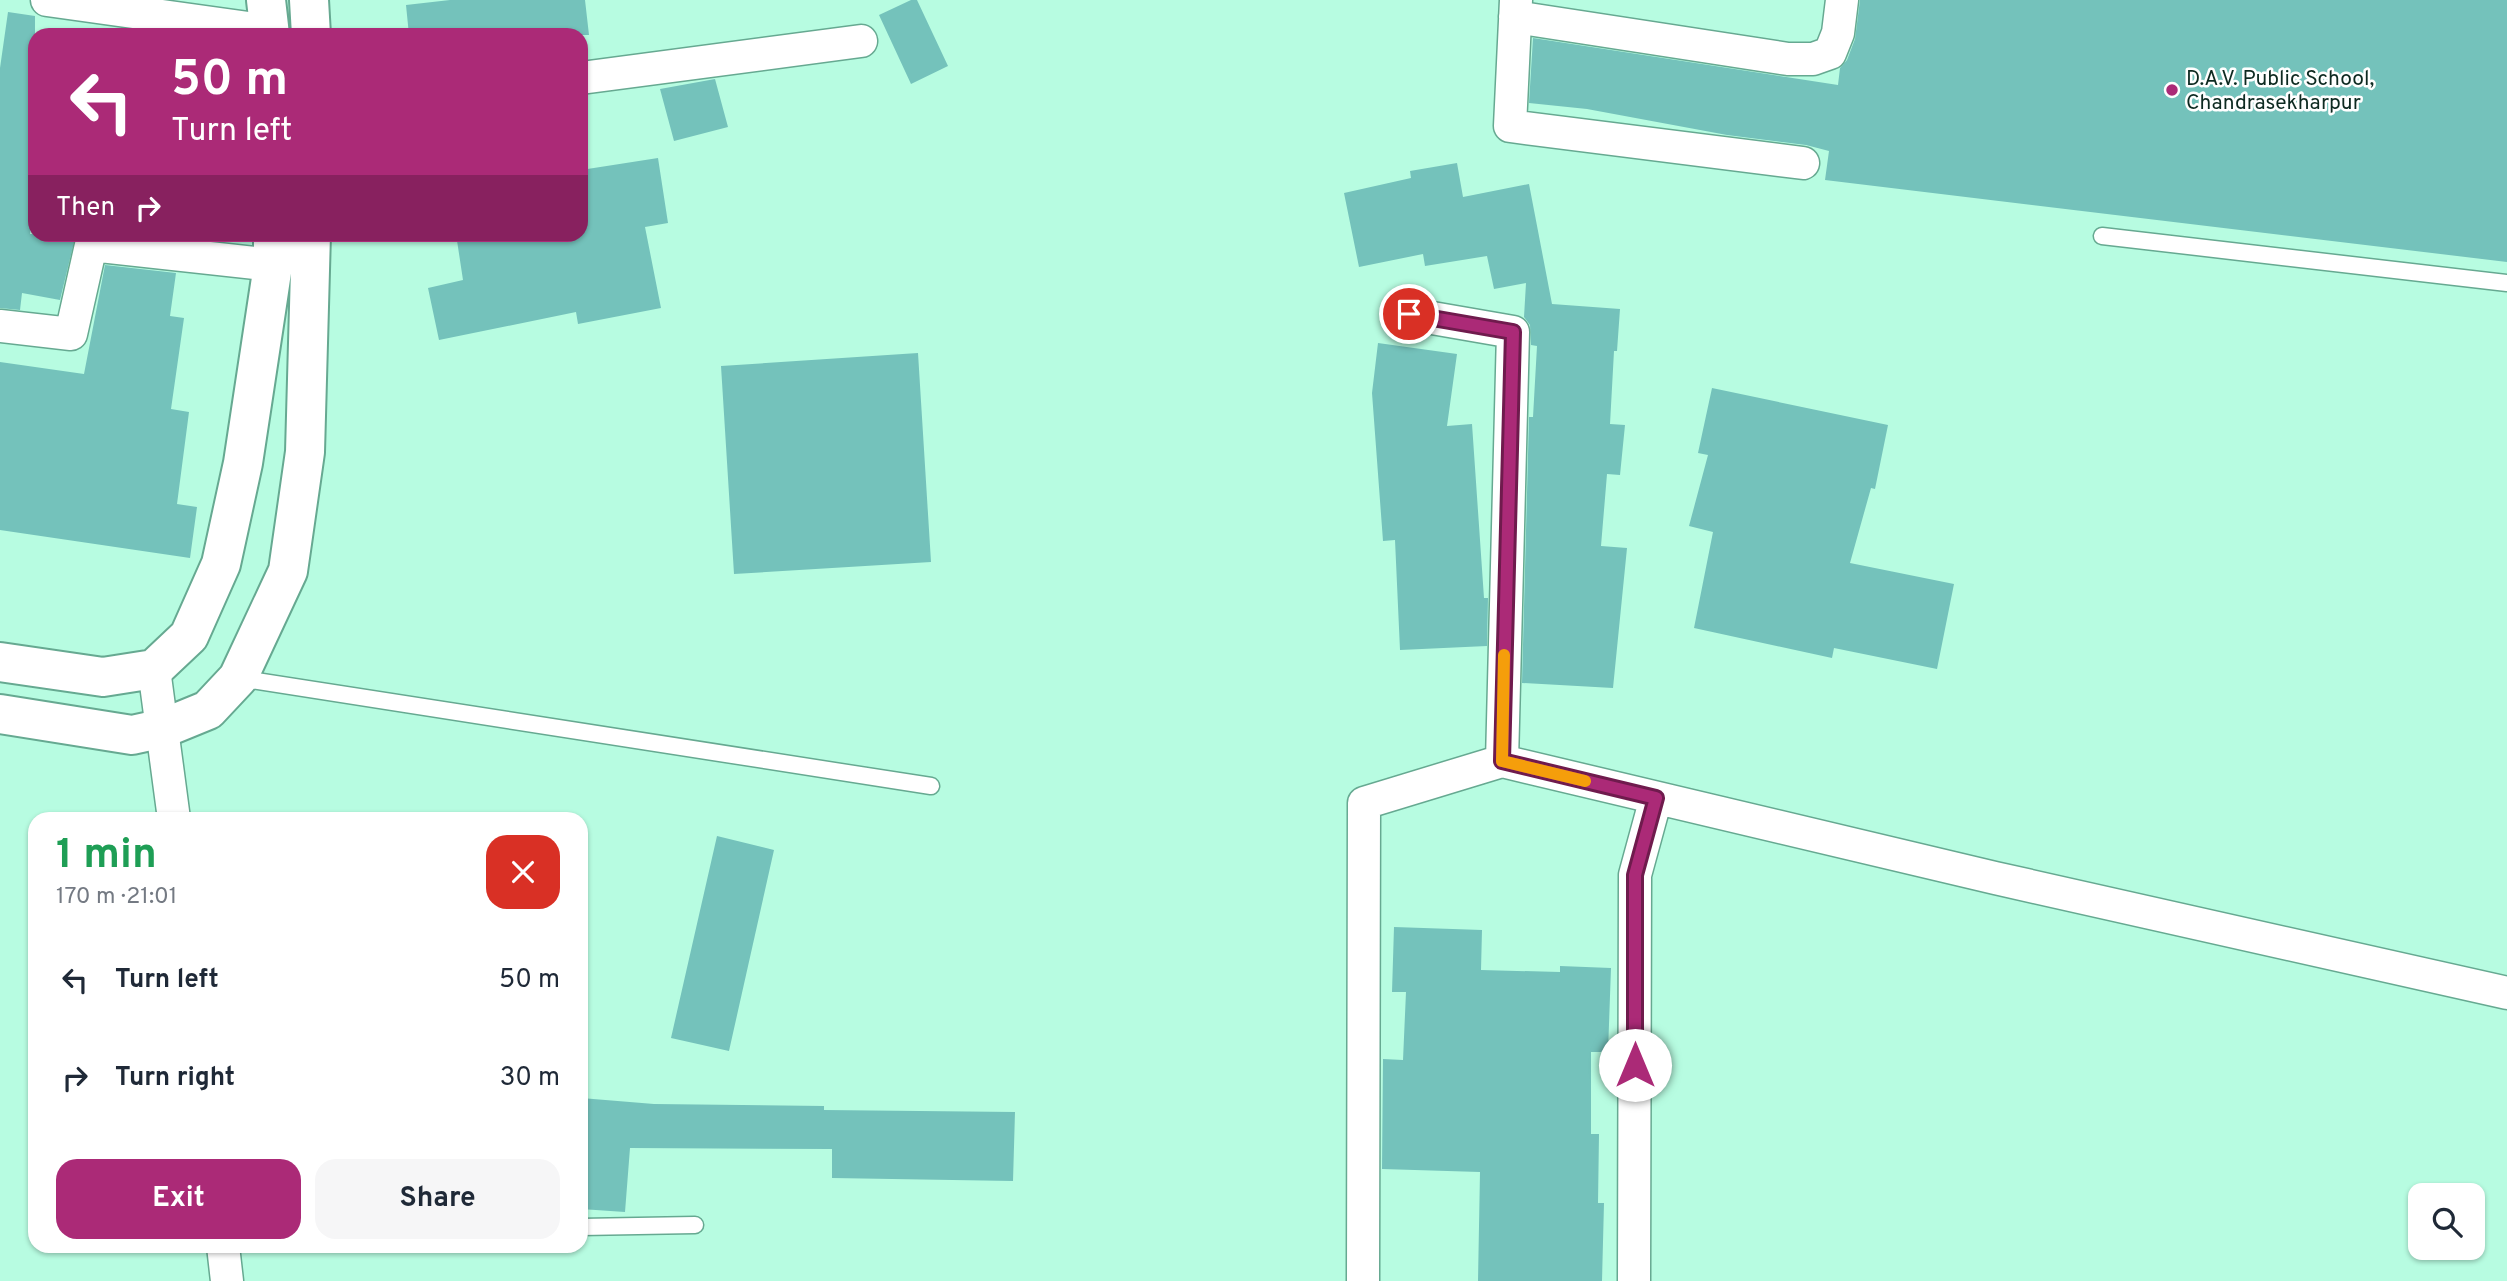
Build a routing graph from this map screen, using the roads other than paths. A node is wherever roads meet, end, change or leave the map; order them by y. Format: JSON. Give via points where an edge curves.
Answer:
{"nodes":[{"id":1,"x":47,"y":0,"type":"edge"},
{"id":2,"x":309,"y":0,"type":"edge"},
{"id":3,"x":1842,"y":0,"type":"edge"},
{"id":4,"x":1515,"y":9,"type":"edge"},
{"id":5,"x":268,"y":22,"type":"edge"},
{"id":6,"x":311,"y":28,"type":"edge"},
{"id":7,"x":862,"y":41,"type":"dead end"},
{"id":8,"x":588,"y":77,"type":"edge"},
{"id":9,"x":1803,"y":163,"type":"dead end"},
{"id":10,"x":2102,"y":236,"type":"dead end"},
{"id":11,"x":311,"y":242,"type":"edge"},
{"id":12,"x":273,"y":250,"type":"edge"},
{"id":13,"x":2507,"y":283,"type":"edge"},
{"id":14,"x":1409,"y":314,"type":"dead end"},
{"id":15,"x":0,"y":326,"type":"edge"},
{"id":16,"x":0,"y":662,"type":"edge"},
{"id":17,"x":154,"y":669,"type":"junction"},
{"id":18,"x":238,"y":678,"type":"junction"},
{"id":19,"x":0,"y":714,"type":"edge"},
{"id":20,"x":164,"y":728,"type":"junction"},
{"id":21,"x":1502,"y":761,"type":"junction"},
{"id":22,"x":931,"y":786,"type":"dead end"},
{"id":23,"x":1656,"y":798,"type":"junction"},
{"id":24,"x":173,"y":812,"type":"edge"},
{"id":25,"x":2507,"y":993,"type":"edge"},
{"id":26,"x":695,"y":1225,"type":"dead end"},
{"id":27,"x":588,"y":1227,"type":"edge"},
{"id":28,"x":224,"y":1253,"type":"edge"},
{"id":29,"x":227,"y":1281,"type":"edge"},
{"id":30,"x":1363,"y":1281,"type":"edge"},
{"id":31,"x":1634,"y":1281,"type":"edge"}],
"edges":[{"from":1,"to":5,"type":"street"},
{"from":2,"to":6,"type":"street"},
{"from":3,"to":4,"type":"street","via":[[1838,33],[1829,53],[1813,59],[1788,59]]},
{"from":4,"to":9,"type":"street","via":[[1510,127]]},
{"from":7,"to":8,"type":"street"},
{"from":10,"to":13,"type":"lane"},
{"from":11,"to":18,"type":"street","via":[[305,452],[288,571]]},
{"from":12,"to":15,"type":"street","via":[[91,245],[71,334]]},
{"from":12,"to":17,"type":"street","via":[[243,463],[221,564],[189,636]]},
{"from":14,"to":21,"type":"street","via":[[1513,332]]},
{"from":16,"to":17,"type":"street","via":[[103,677]]},
{"from":17,"to":20,"type":"street"},
{"from":18,"to":20,"type":"street","via":[[208,710]]},
{"from":18,"to":22,"type":"lane"},
{"from":19,"to":20,"type":"street","via":[[132,735]]},
{"from":20,"to":24,"type":"street"},
{"from":21,"to":23,"type":"street"},
{"from":21,"to":30,"type":"street","via":[[1364,803]]},
{"from":23,"to":25,"type":"street"},
{"from":23,"to":31,"type":"street","via":[[1635,875]]},
{"from":26,"to":27,"type":"lane"},
{"from":28,"to":29,"type":"street"}]}
